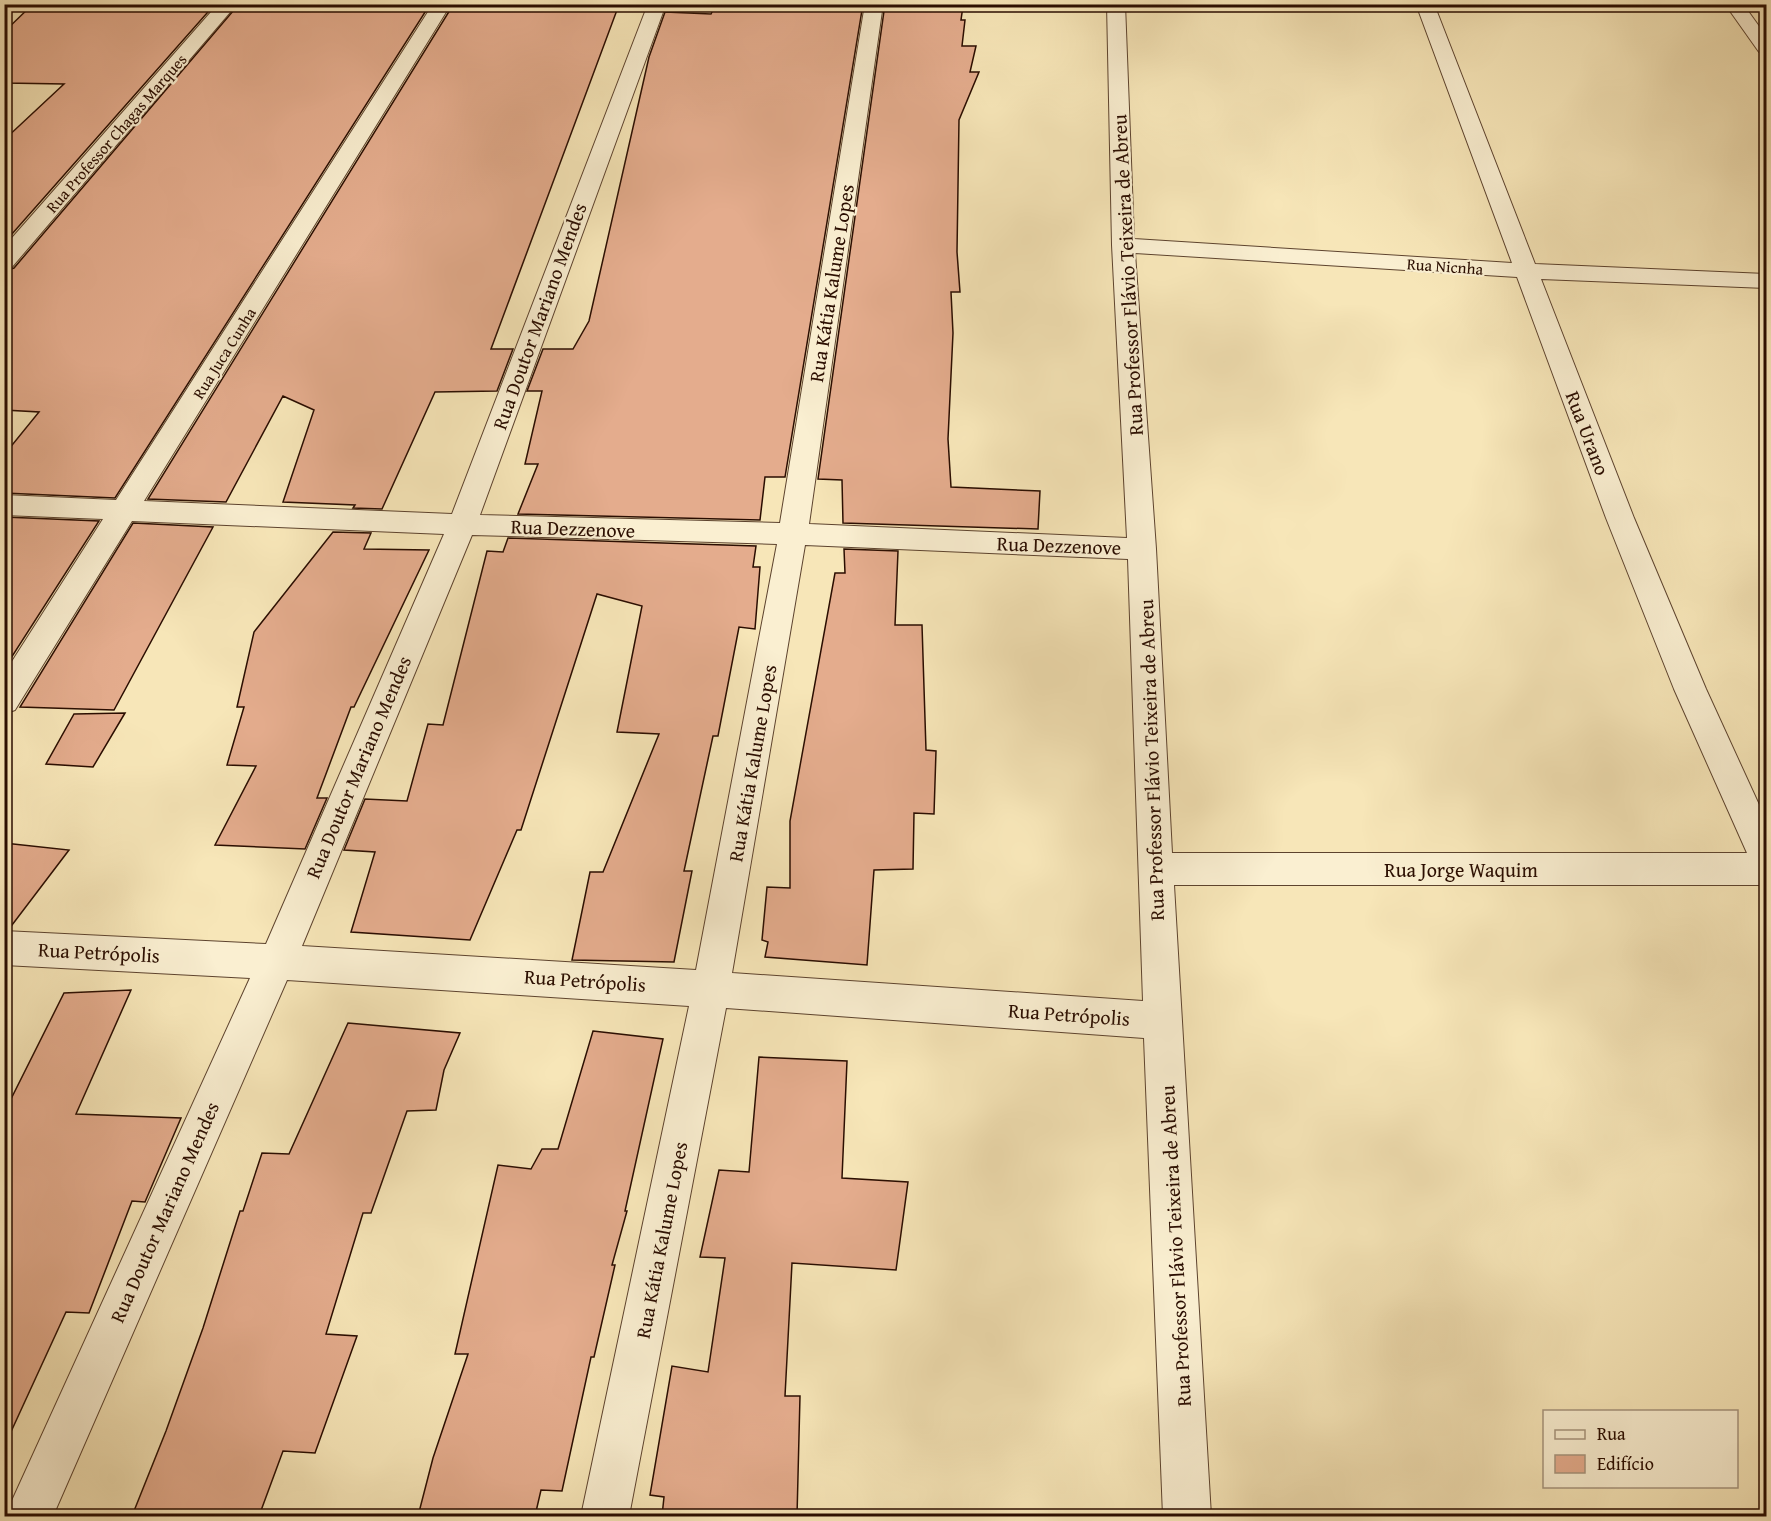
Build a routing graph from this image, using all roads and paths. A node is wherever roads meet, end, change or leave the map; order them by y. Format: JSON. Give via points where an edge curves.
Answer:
{"nodes":[{"id":1,"x":10,"y":4,"type":"edge"},
{"id":2,"x":228,"y":4,"type":"edge"},
{"id":3,"x":442,"y":4,"type":"edge"},
{"id":4,"x":657,"y":4,"type":"edge"},
{"id":5,"x":874,"y":4,"type":"edge"},
{"id":6,"x":1116,"y":4,"type":"edge"},
{"id":7,"x":1425,"y":4,"type":"edge"},
{"id":8,"x":1734,"y":4,"type":"edge"},
{"id":9,"x":4,"y":10,"type":"edge"},
{"id":10,"x":1767,"y":48,"type":"edge"},
{"id":11,"x":1123,"y":245,"type":"junction"},
{"id":12,"x":4,"y":262,"type":"edge"},
{"id":13,"x":1525,"y":271,"type":"junction"},
{"id":14,"x":1767,"y":281,"type":"edge"},
{"id":15,"x":4,"y":506,"type":"edge"},
{"id":16,"x":127,"y":509,"type":"junction"},
{"id":17,"x":462,"y":525,"type":"junction"},
{"id":18,"x":793,"y":534,"type":"junction"},
{"id":19,"x":1142,"y":549,"type":"junction"},
{"id":20,"x":4,"y":700,"type":"edge"},
{"id":21,"x":1767,"y":855,"type":"edge"},
{"id":22,"x":1155,"y":869,"type":"junction"},
{"id":23,"x":1767,"y":869,"type":"edge"},
{"id":24,"x":4,"y":948,"type":"edge"},
{"id":25,"x":277,"y":961,"type":"junction"},
{"id":26,"x":711,"y":988,"type":"junction"},
{"id":27,"x":1164,"y":1022,"type":"junction"},
{"id":28,"x":29,"y":1516,"type":"edge"},
{"id":29,"x":605,"y":1516,"type":"edge"},
{"id":30,"x":1187,"y":1516,"type":"edge"}],
"edges":[{"from":1,"to":9,"type":"street"},
{"from":2,"to":12,"type":"street","name":"Rua Professor Chagas Marques"},
{"from":3,"to":16,"type":"street","name":"Rua Juca Cunha"},
{"from":4,"to":17,"type":"street","name":"Rua Doutor Mariano Mendes"},
{"from":5,"to":18,"type":"street","name":"Rua Kátia Kalume Lopes"},
{"from":6,"to":11,"type":"street","name":"Rua Professor Flávio Teixeira de Abreu"},
{"from":7,"to":13,"type":"street","name":"Rua Urano"},
{"from":8,"to":10,"type":"street"},
{"from":11,"to":13,"type":"street","name":"Rua Nicnha"},
{"from":11,"to":19,"type":"street","name":"Rua Professor Flávio Teixeira de Abreu"},
{"from":13,"to":14,"type":"street","name":"Rua Nicnha"},
{"from":13,"to":21,"type":"street","name":"Rua Urano","via":[[1686,678]]},
{"from":15,"to":16,"type":"street","name":"Rua Dezzenove"},
{"from":16,"to":17,"type":"street","name":"Rua Dezzenove"},
{"from":16,"to":20,"type":"street","name":"Rua Juca Cunha"},
{"from":17,"to":18,"type":"street","name":"Rua Dezzenove"},
{"from":17,"to":25,"type":"street","name":"Rua Doutor Mariano Mendes"},
{"from":18,"to":19,"type":"street","name":"Rua Dezzenove"},
{"from":18,"to":26,"type":"street","name":"Rua Kátia Kalume Lopes"},
{"from":19,"to":22,"type":"street","name":"Rua Professor Flávio Teixeira de Abreu"},
{"from":22,"to":23,"type":"street","name":"Rua Jorge Waquim"},
{"from":22,"to":27,"type":"street","name":"Rua Professor Flávio Teixeira de Abreu"},
{"from":24,"to":25,"type":"street","name":"Rua Petrópolis"},
{"from":25,"to":26,"type":"street","name":"Rua Petrópolis"},
{"from":25,"to":28,"type":"street","name":"Rua Doutor Mariano Mendes"},
{"from":26,"to":27,"type":"street","name":"Rua Petrópolis"},
{"from":26,"to":29,"type":"street","name":"Rua Kátia Kalume Lopes"},
{"from":27,"to":30,"type":"street","name":"Rua Professor Flávio Teixeira de Abreu"}]}
